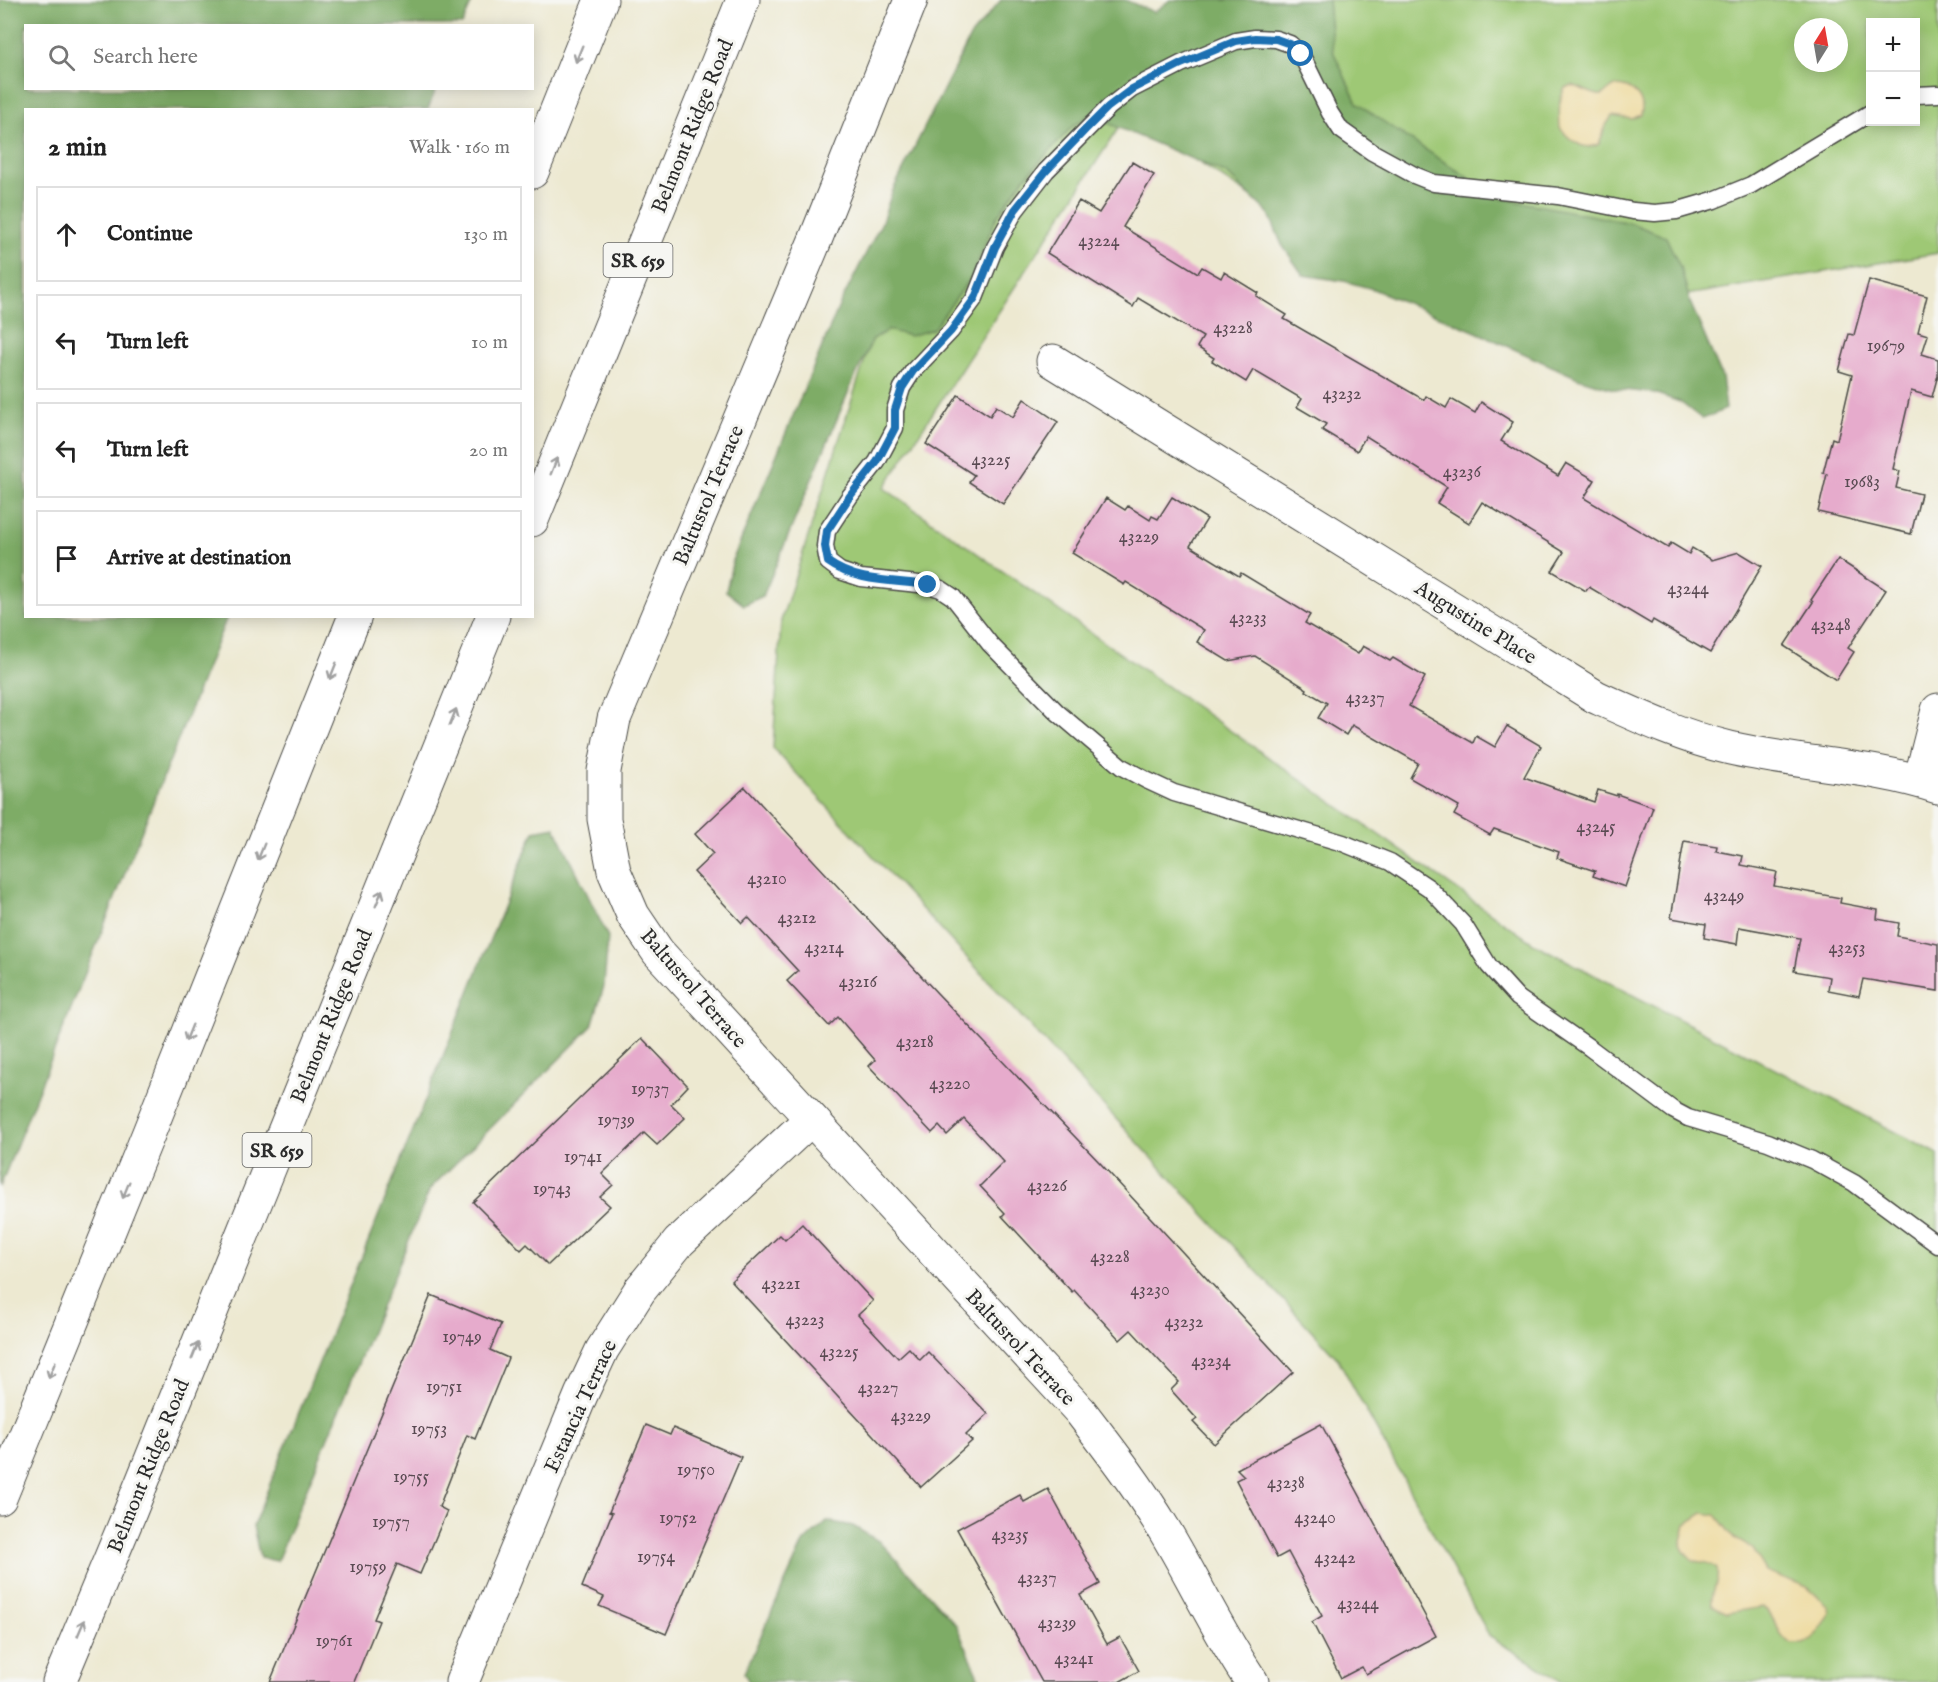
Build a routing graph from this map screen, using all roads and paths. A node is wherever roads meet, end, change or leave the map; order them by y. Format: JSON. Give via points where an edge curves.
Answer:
{"nodes":[{"id":1,"x":601,"y":0,"type":"edge"},
{"id":2,"x":743,"y":0,"type":"edge"},
{"id":3,"x":911,"y":0,"type":"edge"},
{"id":4,"x":1938,"y":94,"type":"edge"},
{"id":5,"x":1920,"y":95,"type":"edge"},
{"id":6,"x":1866,"y":115,"type":"edge"},
{"id":7,"x":534,"y":167,"type":"edge"},
{"id":8,"x":1053,"y":361,"type":"dead end"},
{"id":9,"x":534,"y":515,"type":"edge"},
{"id":10,"x":354,"y":618,"type":"edge"},
{"id":11,"x":492,"y":618,"type":"edge"},
{"id":12,"x":1938,"y":710,"type":"edge"},
{"id":13,"x":1929,"y":784,"type":"edge"},
{"id":14,"x":811,"y":1119,"type":"junction"},
{"id":15,"x":1938,"y":1245,"type":"edge"},
{"id":16,"x":0,"y":1498,"type":"edge"},
{"id":17,"x":58,"y":1682,"type":"edge"},
{"id":18,"x":462,"y":1682,"type":"edge"},
{"id":19,"x":1252,"y":1682,"type":"edge"}],
"edges":[{"from":1,"to":7,"type":"street","one_way":true},
{"from":9,"to":2,"type":"street","name":"Belmont Ridge Road","number":"SR 659","one_way":true},
{"from":3,"to":14,"type":"street","name":"Baltusrol Terrace","via":[[614,719],[604,771],[604,819],[614,871],[633,915],[658,952]]},
{"from":4,"to":5,"type":"lane"},
{"from":6,"to":15,"type":"lane","via":[[1751,184],[1714,200],[1676,211],[1633,211],[1558,196],[1424,179],[1372,152],[1341,130],[1309,66],[1290,44],[1276,39],[1236,41],[1132,89],[1108,107],[1028,193],[1005,227],[975,298],[902,388],[895,410],[895,428],[877,462],[837,514],[827,531],[825,546],[828,562],[840,571],[861,578],[928,585],[953,597],[990,644],[1057,712],[1122,767],[1174,793],[1351,845],[1410,874],[1444,902],[1495,974],[1518,998],[1654,1096],[1688,1118],[1812,1160],[1854,1183]]},
{"from":8,"to":13,"type":"street","name":"Augustine Place","via":[[1596,696],[1659,726],[1728,748],[1883,772]]},
{"from":10,"to":16,"type":"street","one_way":true},
{"from":17,"to":11,"type":"street","name":"Belmont Ridge Road","number":"SR 659","one_way":true},
{"from":12,"to":13,"type":"street"},
{"from":14,"to":18,"type":"street","name":"Estancia Terrace","via":[[679,1242],[640,1290],[602,1350]]},
{"from":14,"to":19,"type":"street","name":"Baltusrol Terrace","via":[[1080,1411],[1126,1469]]}]}
